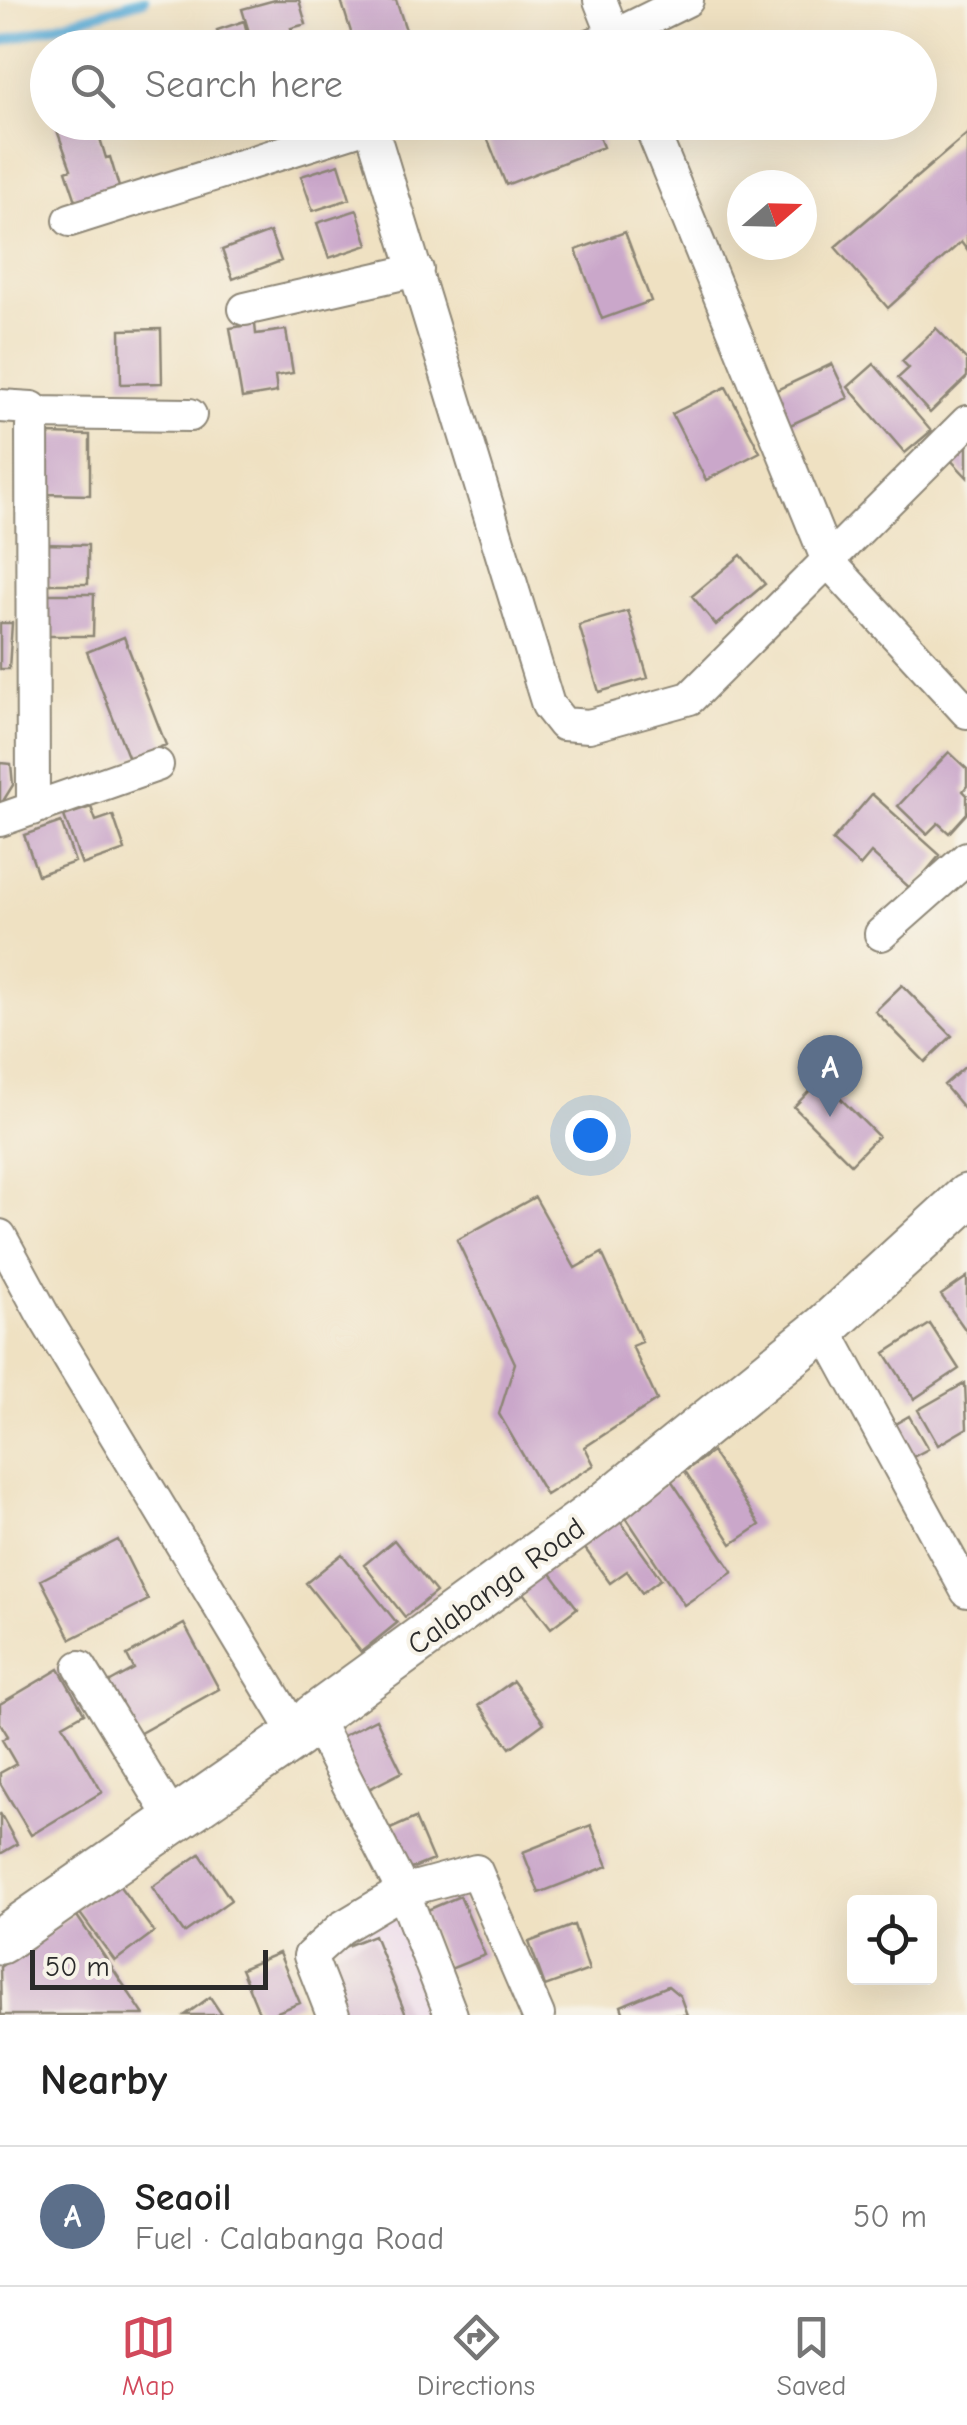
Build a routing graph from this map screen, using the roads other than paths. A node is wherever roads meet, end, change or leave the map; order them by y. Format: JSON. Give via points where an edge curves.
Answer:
{"nodes":[{"id":1,"x":600,"y":0,"type":"edge"},
{"id":2,"x":687,"y":0,"type":"edge"},
{"id":3,"x":604,"y":30,"type":"edge"},
{"id":4,"x":632,"y":30,"type":"edge"},
{"id":5,"x":324,"y":140,"type":"edge"},
{"id":6,"x":379,"y":140,"type":"edge"},
{"id":7,"x":657,"y":140,"type":"edge"},
{"id":8,"x":70,"y":220,"type":"dead end"},
{"id":9,"x":416,"y":270,"type":"junction"},
{"id":10,"x":245,"y":309,"type":"dead end"},
{"id":11,"x":16,"y":409,"type":"edge"},
{"id":12,"x":190,"y":415,"type":"dead end"},
{"id":13,"x":967,"y":422,"type":"edge"},
{"id":14,"x":828,"y":562,"type":"junction"},
{"id":15,"x":967,"y":712,"type":"edge"},
{"id":16,"x":157,"y":765,"type":"dead end"},
{"id":17,"x":34,"y":809,"type":"junction"},
{"id":18,"x":0,"y":820,"type":"edge"},
{"id":19,"x":967,"y":858,"type":"edge"},
{"id":20,"x":881,"y":934,"type":"dead end"},
{"id":21,"x":967,"y":1197,"type":"edge"},
{"id":22,"x":0,"y":1236,"type":"edge"},
{"id":23,"x":824,"y":1328,"type":"junction"},
{"id":24,"x":967,"y":1590,"type":"edge"},
{"id":25,"x":80,"y":1666,"type":"dead end"},
{"id":26,"x":306,"y":1726,"type":"junction"},
{"id":27,"x":174,"y":1821,"type":"junction"},
{"id":28,"x":402,"y":1890,"type":"junction"},
{"id":29,"x":0,"y":1941,"type":"edge"},
{"id":30,"x":332,"y":2015,"type":"edge"},
{"id":31,"x":451,"y":2015,"type":"edge"},
{"id":32,"x":538,"y":2015,"type":"edge"}],
"edges":[{"from":1,"to":3,"type":"street"},
{"from":2,"to":4,"type":"street"},
{"from":5,"to":8,"type":"street"},
{"from":6,"to":9,"type":"street"},
{"from":7,"to":14,"type":"street"},
{"from":9,"to":10,"type":"street"},
{"from":9,"to":14,"type":"street","via":[[548,705],[563,724],[589,726],[690,698]]},
{"from":11,"to":12,"type":"street"},
{"from":11,"to":17,"type":"street"},
{"from":13,"to":14,"type":"street"},
{"from":14,"to":15,"type":"street"},
{"from":16,"to":17,"type":"street"},
{"from":17,"to":18,"type":"street"},
{"from":19,"to":20,"type":"street"},
{"from":21,"to":23,"type":"main road","name":"Calabanga Road"},
{"from":22,"to":26,"type":"street","via":[[42,1314]]},
{"from":23,"to":24,"type":"street"},
{"from":23,"to":26,"type":"main road","name":"Calabanga Road","via":[[604,1506]]},
{"from":25,"to":27,"type":"street"},
{"from":26,"to":27,"type":"main road","name":"Calabanga Road"},
{"from":26,"to":28,"type":"street"},
{"from":27,"to":29,"type":"main road","name":"Calabanga Road"},
{"from":28,"to":30,"type":"street","via":[[310,1956]]},
{"from":28,"to":31,"type":"street"},
{"from":28,"to":32,"type":"street","via":[[476,1872]]}]}
